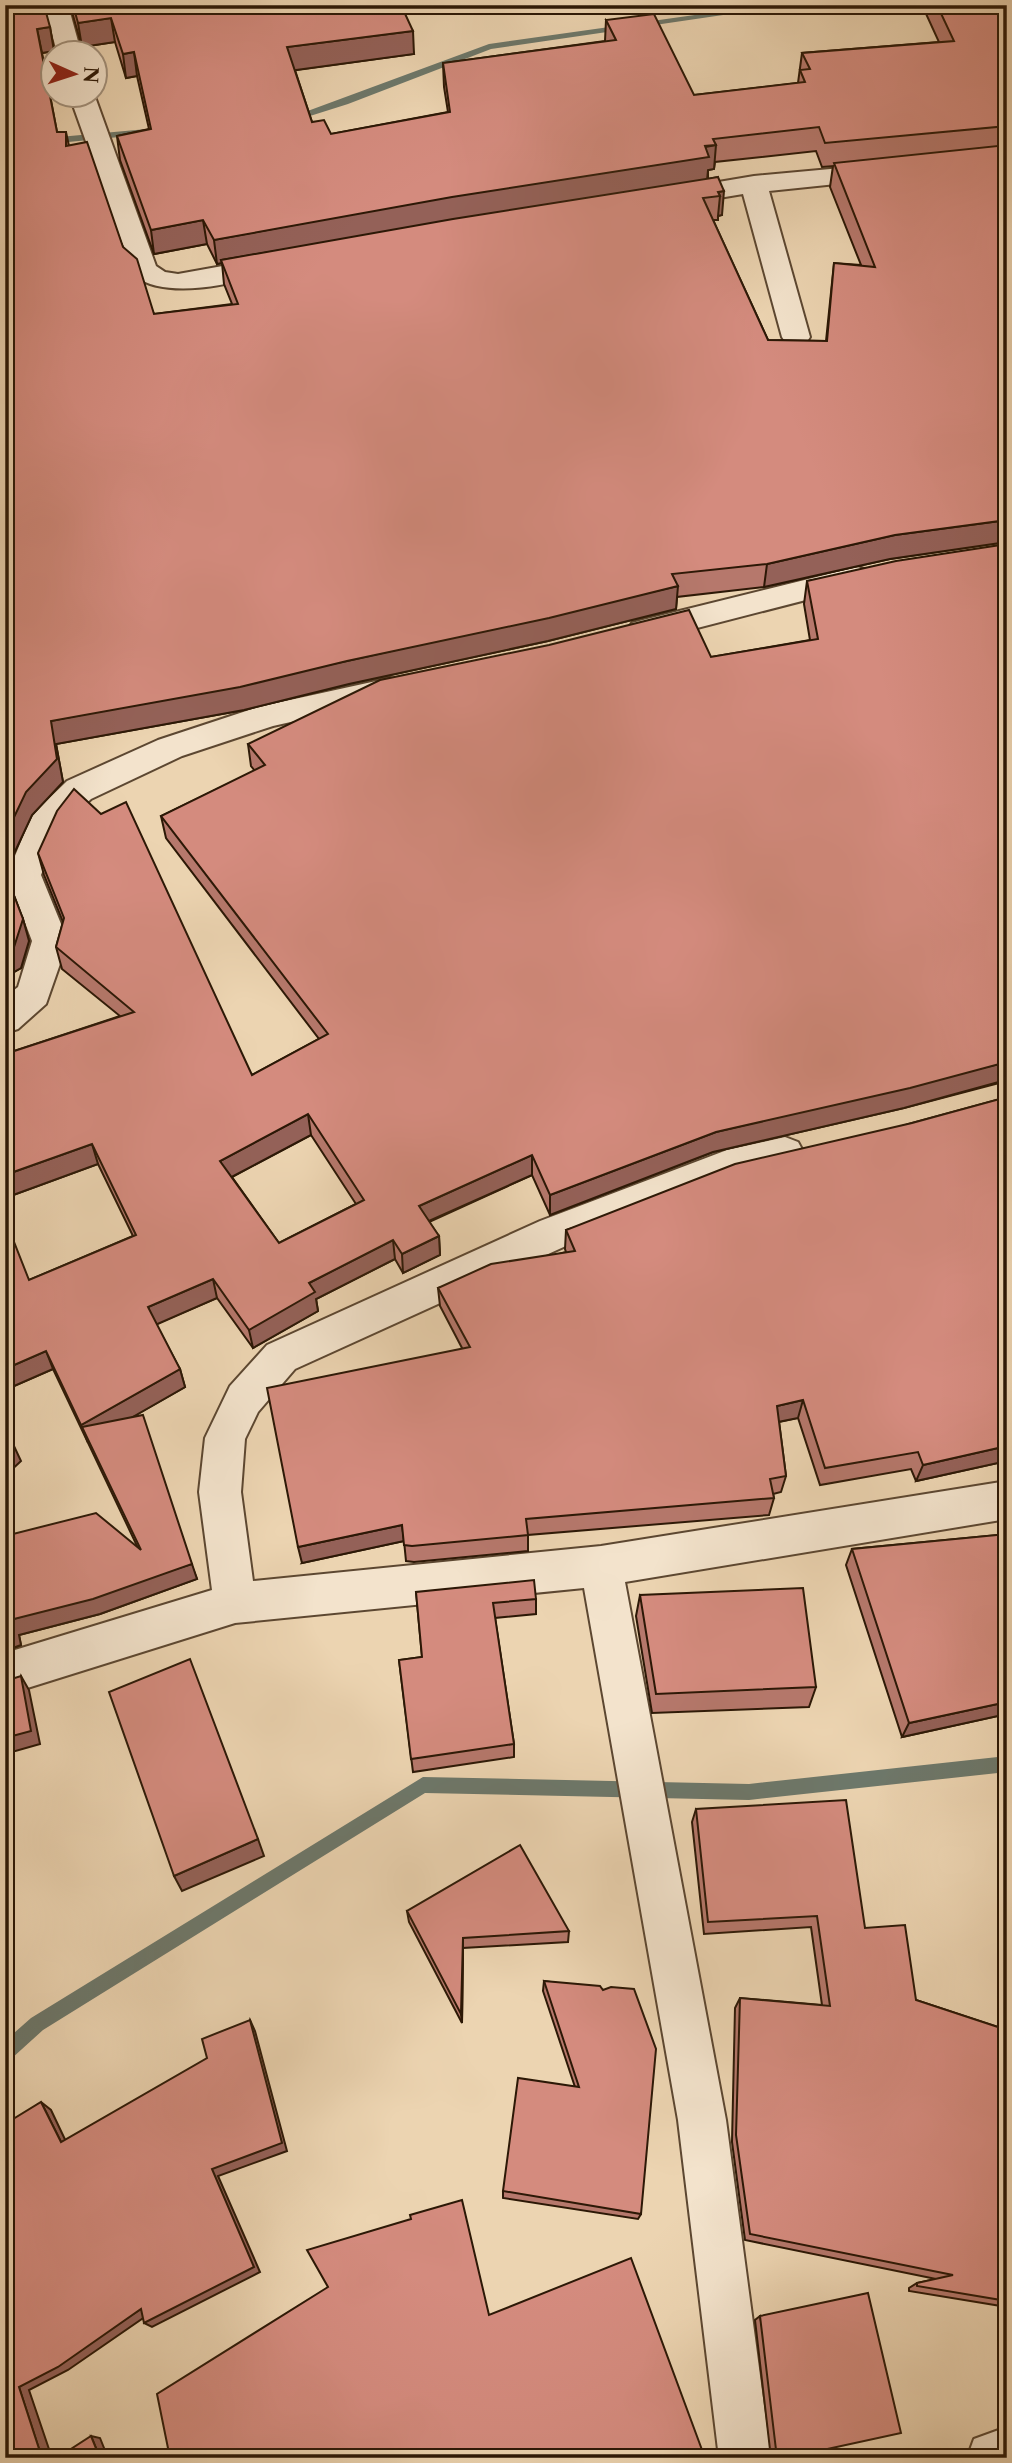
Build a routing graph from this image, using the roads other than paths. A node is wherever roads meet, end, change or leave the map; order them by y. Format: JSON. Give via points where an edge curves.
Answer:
{"nodes":[{"id":1,"x":56,"y":5,"type":"edge"},
{"id":2,"x":65,"y":38,"type":"edge"},
{"id":3,"x":86,"y":108,"type":"edge"},
{"id":4,"x":914,"y":169,"type":"edge"},
{"id":5,"x":754,"y":184,"type":"junction"},
{"id":6,"x":645,"y":202,"type":"edge"},
{"id":7,"x":302,"y":260,"type":"edge"},
{"id":8,"x":796,"y":337,"type":"edge"},
{"id":9,"x":887,"y":571,"type":"edge"},
{"id":10,"x":615,"y":638,"type":"edge"},
{"id":11,"x":415,"y":684,"type":"edge"},
{"id":12,"x":5,"y":1019,"type":"edge"},
{"id":13,"x":816,"y":1146,"type":"edge"},
{"id":14,"x":1007,"y":1500,"type":"edge"},
{"id":15,"x":601,"y":1566,"type":"junction"},
{"id":16,"x":235,"y":1603,"type":"junction"},
{"id":17,"x":5,"y":1674,"type":"edge"},
{"id":18,"x":1007,"y":2453,"type":"edge"},
{"id":19,"x":745,"y":2458,"type":"edge"},
{"id":20,"x":993,"y":2458,"type":"edge"}],
"edges":[{"from":1,"to":2,"type":"street"},
{"from":3,"to":7,"type":"street","via":[[144,270],[158,280],[178,282]]},
{"from":4,"to":5,"type":"street"},
{"from":5,"to":6,"type":"street"},
{"from":5,"to":8,"type":"street"},
{"from":9,"to":10,"type":"street"},
{"from":11,"to":12,"type":"street","via":[[269,715],[170,748],[79,790],[44,824],[23,875],[50,941],[33,994]]},
{"from":13,"to":16,"type":"street","via":[[727,1166],[566,1228],[281,1357],[244,1399],[225,1438],[220,1492]]},
{"from":14,"to":15,"type":"street"},
{"from":15,"to":16,"type":"street"},
{"from":15,"to":19,"type":"street","via":[[702,2120]]},
{"from":16,"to":17,"type":"street"},
{"from":18,"to":20,"type":"street"}]}
